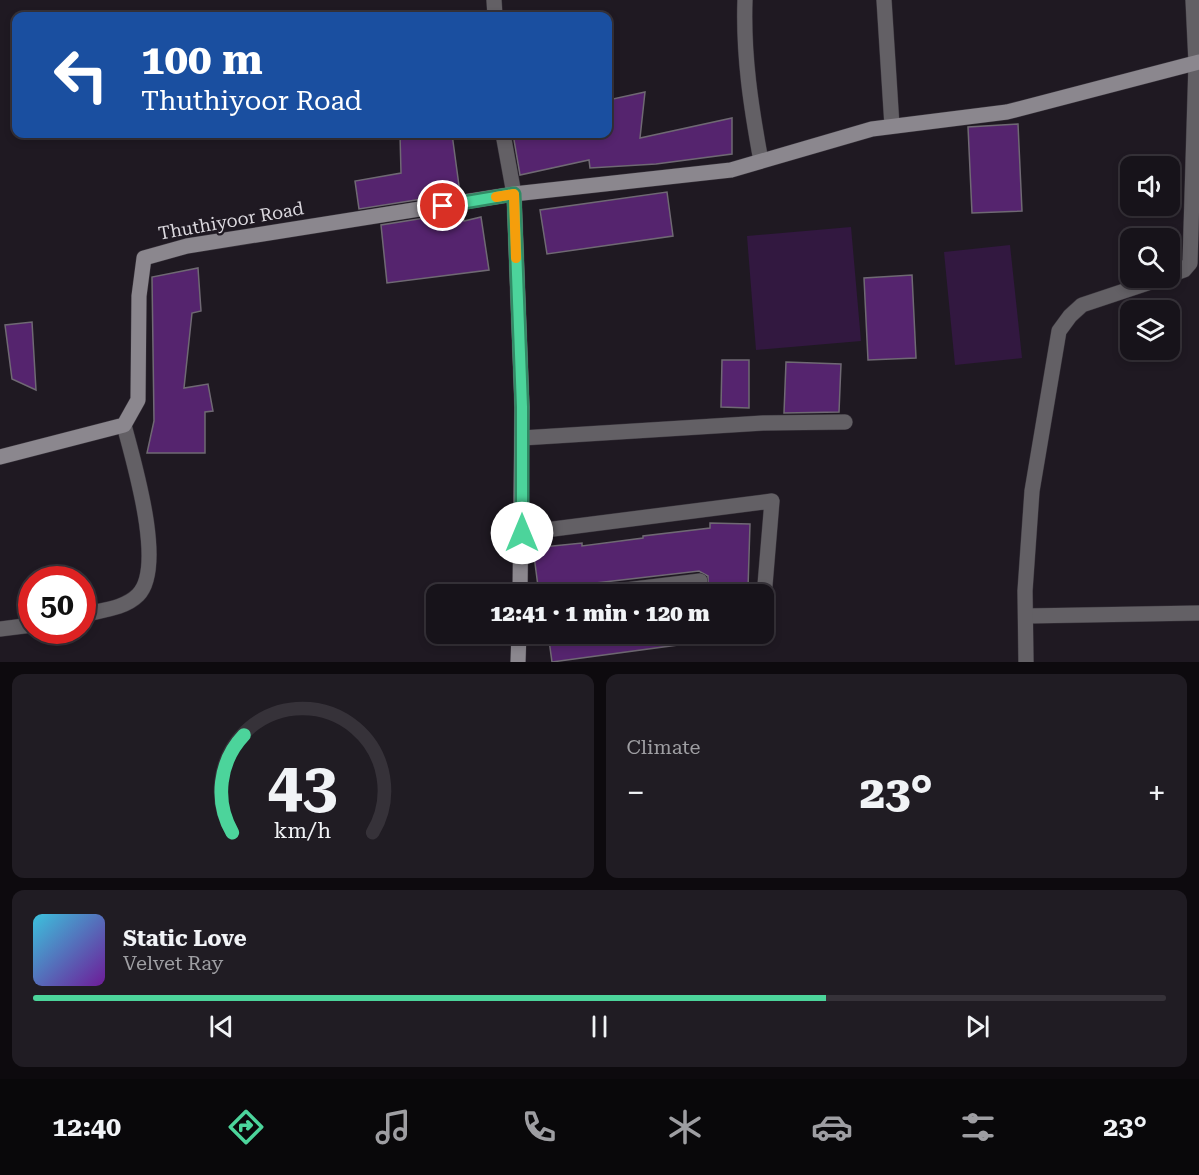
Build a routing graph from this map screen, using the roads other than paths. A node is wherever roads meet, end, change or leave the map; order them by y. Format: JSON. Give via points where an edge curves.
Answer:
{"nodes":[{"id":1,"x":745,"y":0,"type":"edge"},
{"id":2,"x":884,"y":0,"type":"edge"},
{"id":3,"x":1193,"y":0,"type":"edge"},
{"id":4,"x":1197,"y":63,"type":"edge"},
{"id":5,"x":892,"y":126,"type":"junction"},
{"id":6,"x":504,"y":138,"type":"edge"},
{"id":7,"x":762,"y":161,"type":"junction"},
{"id":8,"x":514,"y":194,"type":"junction"},
{"id":9,"x":1180,"y":271,"type":"edge"},
{"id":10,"x":1133,"y":288,"type":"edge"},
{"id":11,"x":845,"y":422,"type":"dead end"},
{"id":12,"x":124,"y":425,"type":"junction"},
{"id":13,"x":522,"y":438,"type":"junction"},
{"id":14,"x":0,"y":457,"type":"edge"},
{"id":15,"x":522,"y":533,"type":"junction"},
{"id":16,"x":700,"y":581,"type":"dead end"},
{"id":17,"x":520,"y":584,"type":"edge"},
{"id":18,"x":675,"y":584,"type":"edge"},
{"id":19,"x":765,"y":584,"type":"edge"},
{"id":20,"x":96,"y":612,"type":"edge"},
{"id":21,"x":1199,"y":613,"type":"edge"},
{"id":22,"x":1026,"y":616,"type":"junction"},
{"id":23,"x":18,"y":627,"type":"edge"},
{"id":24,"x":0,"y":629,"type":"edge"},
{"id":25,"x":519,"y":644,"type":"edge"},
{"id":26,"x":518,"y":662,"type":"edge"},
{"id":27,"x":1026,"y":662,"type":"edge"}],
"edges":[{"from":1,"to":7,"type":"street","via":[[749,101]]},
{"from":2,"to":5,"type":"street"},
{"from":3,"to":4,"type":"street"},
{"from":4,"to":5,"type":"main road","via":[[1006,111]]},
{"from":4,"to":9,"type":"street","via":[[1190,263]]},
{"from":5,"to":7,"type":"main road"},
{"from":6,"to":8,"type":"street"},
{"from":7,"to":8,"type":"main road","via":[[731,170]]},
{"from":8,"to":12,"type":"main road","name":"Thuthiyoor Road","via":[[187,246],[144,258],[139,296],[138,400]]},
{"from":8,"to":13,"type":"main road"},
{"from":10,"to":22,"type":"street","via":[[1082,305],[1059,331],[1032,490]]},
{"from":11,"to":13,"type":"street","via":[[762,423]]},
{"from":12,"to":14,"type":"main road"},
{"from":12,"to":20,"type":"street","via":[[148,522],[147,576],[140,594],[125,605]]},
{"from":13,"to":15,"type":"main road"},
{"from":15,"to":17,"type":"main road"},
{"from":15,"to":19,"type":"street","via":[[772,501]]},
{"from":16,"to":18,"type":"street"},
{"from":21,"to":22,"type":"street"},
{"from":22,"to":27,"type":"street"},
{"from":23,"to":24,"type":"street"},
{"from":25,"to":26,"type":"main road"}]}
